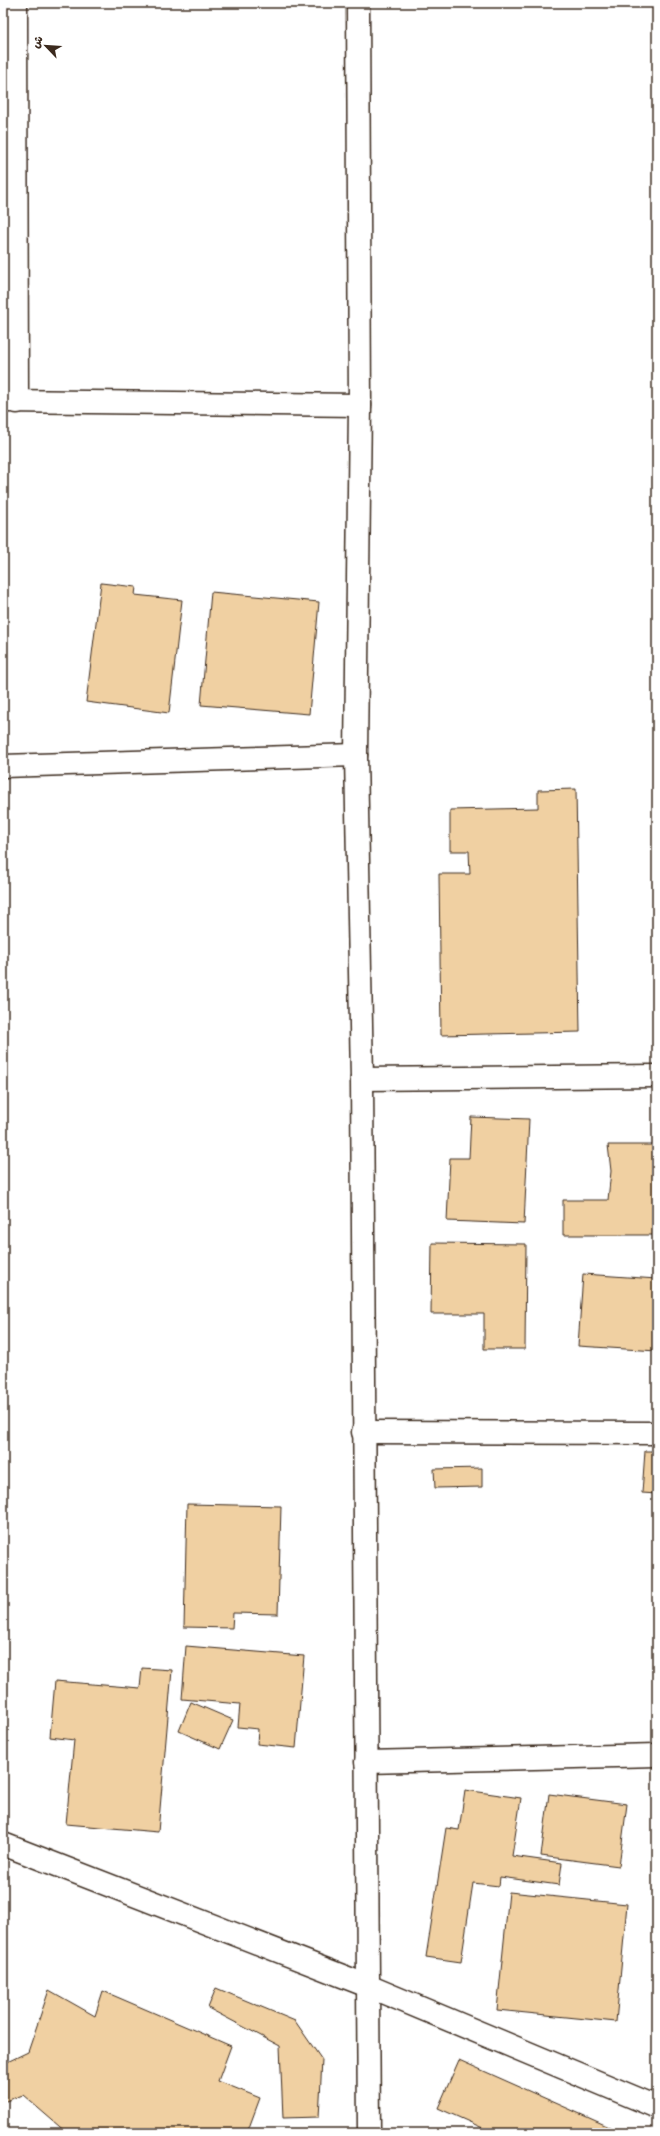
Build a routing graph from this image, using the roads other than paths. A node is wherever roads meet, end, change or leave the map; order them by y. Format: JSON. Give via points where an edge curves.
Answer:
{"nodes":[{"id":1,"x":16,"y":3,"type":"edge"},
{"id":2,"x":358,"y":3,"type":"edge"},
{"id":3,"x":10,"y":401,"type":"edge"},
{"id":4,"x":360,"y":405,"type":"junction"},
{"id":5,"x":356,"y":755,"type":"junction"},
{"id":6,"x":3,"y":766,"type":"edge"},
{"id":7,"x":657,"y":1076,"type":"edge"},
{"id":8,"x":362,"y":1079,"type":"junction"},
{"id":9,"x":362,"y":1432,"type":"junction"},
{"id":10,"x":657,"y":1432,"type":"edge"},
{"id":11,"x":657,"y":1755,"type":"edge"},
{"id":12,"x":366,"y":1762,"type":"junction"},
{"id":13,"x":3,"y":1844,"type":"edge"},
{"id":14,"x":368,"y":1986,"type":"junction"},
{"id":15,"x":657,"y":2107,"type":"edge"},
{"id":16,"x":369,"y":2133,"type":"edge"}],
"edges":[{"from":1,"to":3,"type":"street"},
{"from":2,"to":4,"type":"street"},
{"from":3,"to":4,"type":"street"},
{"from":4,"to":5,"type":"street"},
{"from":5,"to":6,"type":"street"},
{"from":5,"to":8,"type":"street"},
{"from":7,"to":8,"type":"street"},
{"from":8,"to":9,"type":"street"},
{"from":9,"to":10,"type":"street"},
{"from":9,"to":12,"type":"street"},
{"from":11,"to":12,"type":"street"},
{"from":12,"to":14,"type":"street"},
{"from":13,"to":14,"type":"street"},
{"from":14,"to":15,"type":"street"},
{"from":14,"to":16,"type":"street"}]}
